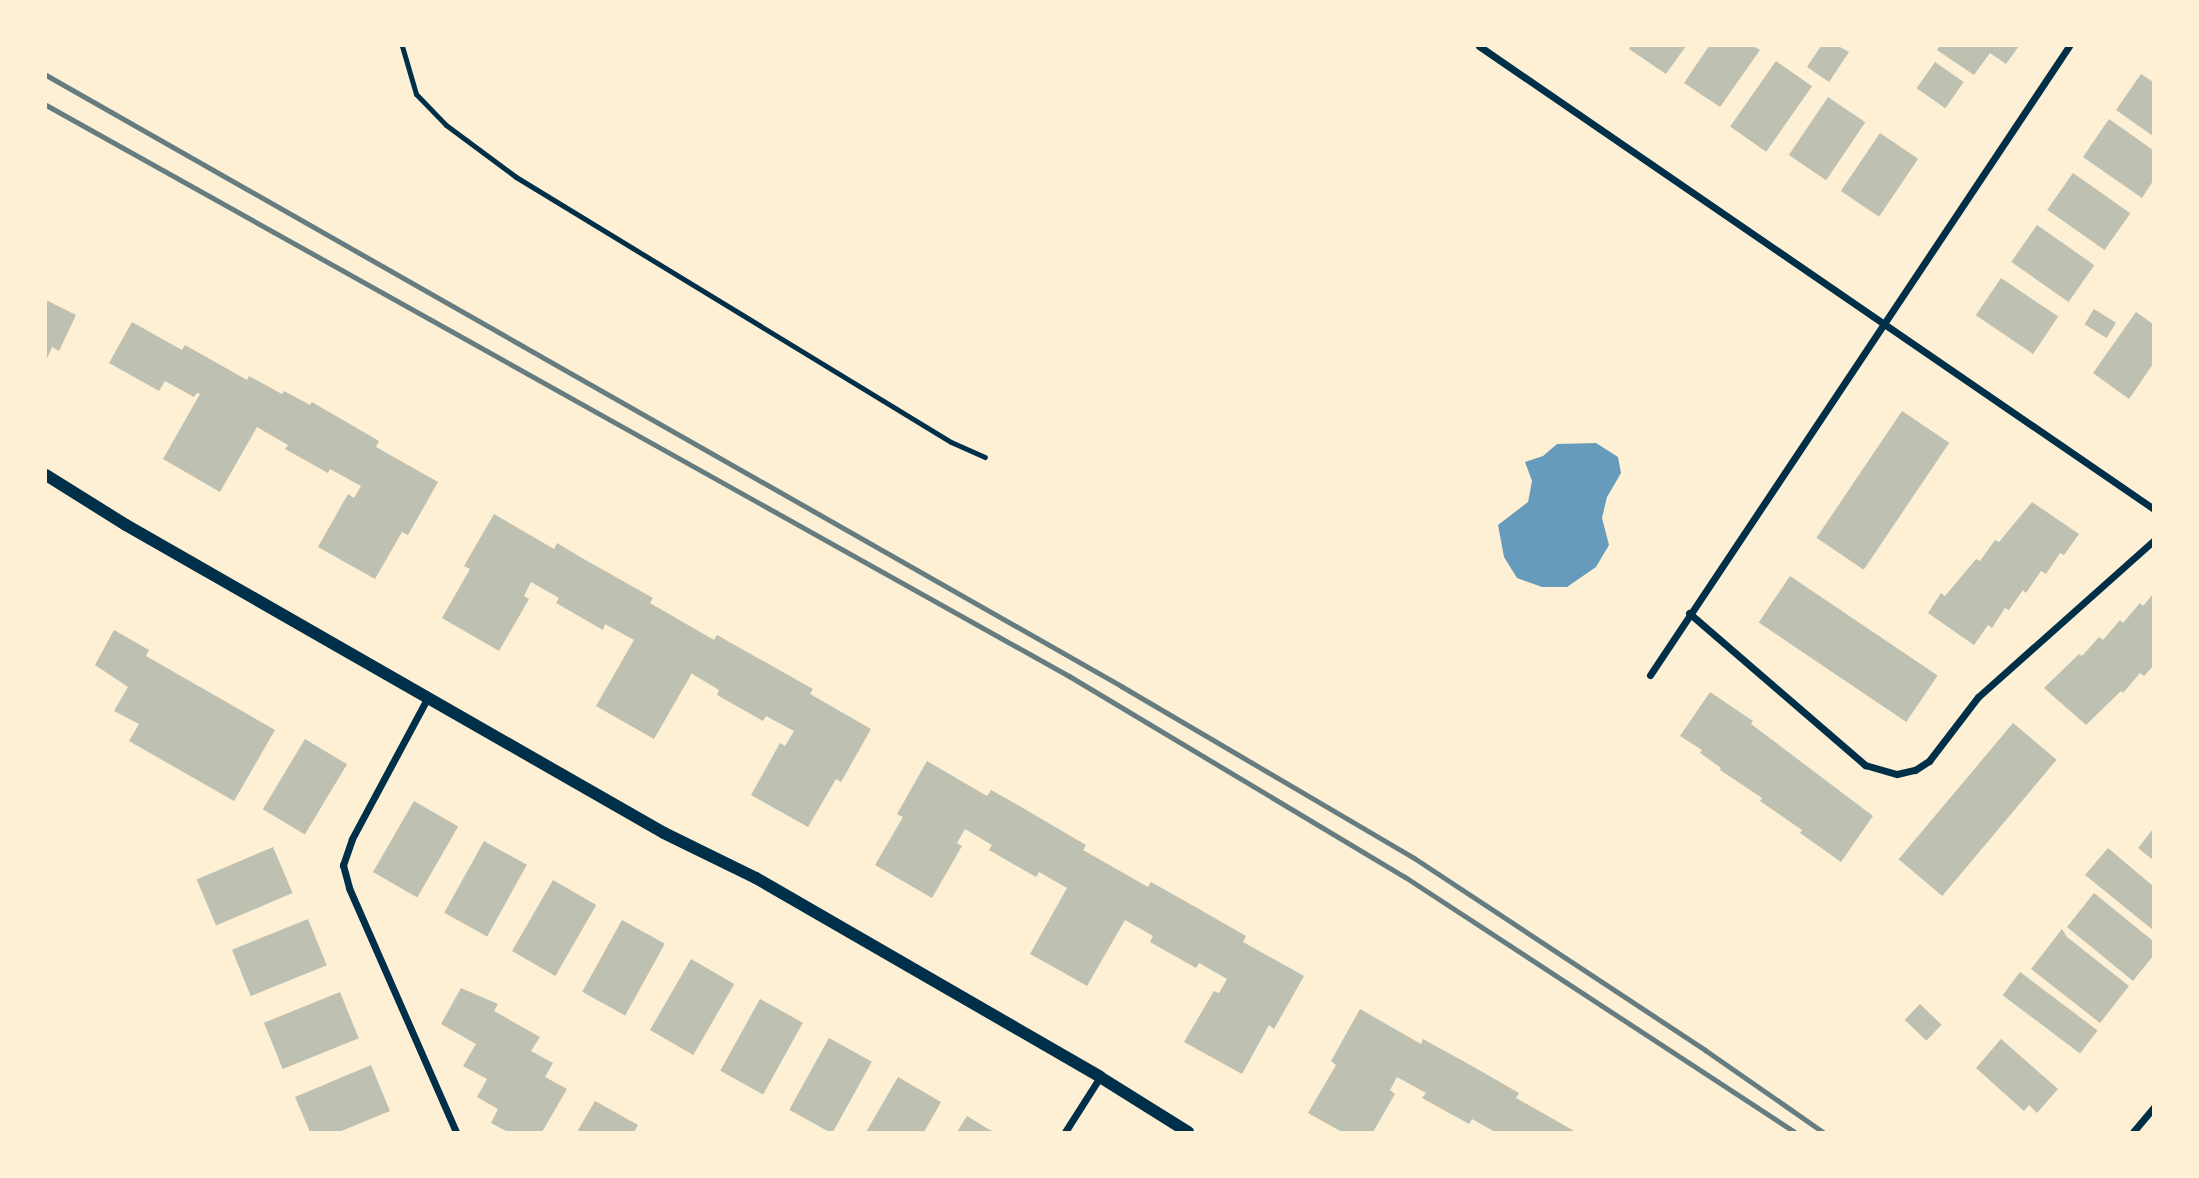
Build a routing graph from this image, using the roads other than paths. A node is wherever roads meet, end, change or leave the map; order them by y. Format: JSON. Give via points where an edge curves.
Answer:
{"nodes":[{"id":1,"x":402,"y":46,"type":"edge"},
{"id":2,"x":1479,"y":46,"type":"edge"},
{"id":3,"x":2069,"y":46,"type":"edge"},
{"id":4,"x":1884,"y":324,"type":"junction"},
{"id":5,"x":985,"y":457,"type":"dead end"},
{"id":6,"x":46,"y":475,"type":"edge"},
{"id":7,"x":2154,"y":509,"type":"edge"},
{"id":8,"x":2154,"y":540,"type":"edge"},
{"id":9,"x":1689,"y":613,"type":"junction"},
{"id":10,"x":1650,"y":675,"type":"dead end"},
{"id":11,"x":428,"y":697,"type":"junction"},
{"id":12,"x":1100,"y":1077,"type":"junction"},
{"id":13,"x":2154,"y":1107,"type":"edge"},
{"id":14,"x":456,"y":1132,"type":"edge"},
{"id":15,"x":1065,"y":1132,"type":"edge"},
{"id":16,"x":1188,"y":1132,"type":"edge"},
{"id":17,"x":2133,"y":1132,"type":"edge"}],
"edges":[{"from":1,"to":5,"type":"lane","via":[[416,94],[446,125],[516,177],[951,442]]},
{"from":2,"to":4,"type":"street"},
{"from":3,"to":4,"type":"street"},
{"from":4,"to":7,"type":"street"},
{"from":4,"to":9,"type":"street"},
{"from":6,"to":11,"type":"street"},
{"from":8,"to":9,"type":"street","via":[[1979,696],[1929,761],[1897,774],[1865,765]]},
{"from":9,"to":10,"type":"street"},
{"from":11,"to":12,"type":"street","via":[[664,833],[756,878]]},
{"from":11,"to":14,"type":"street","via":[[352,839],[343,865]]},
{"from":12,"to":15,"type":"street"},
{"from":12,"to":16,"type":"street"},
{"from":13,"to":17,"type":"street"}]}
